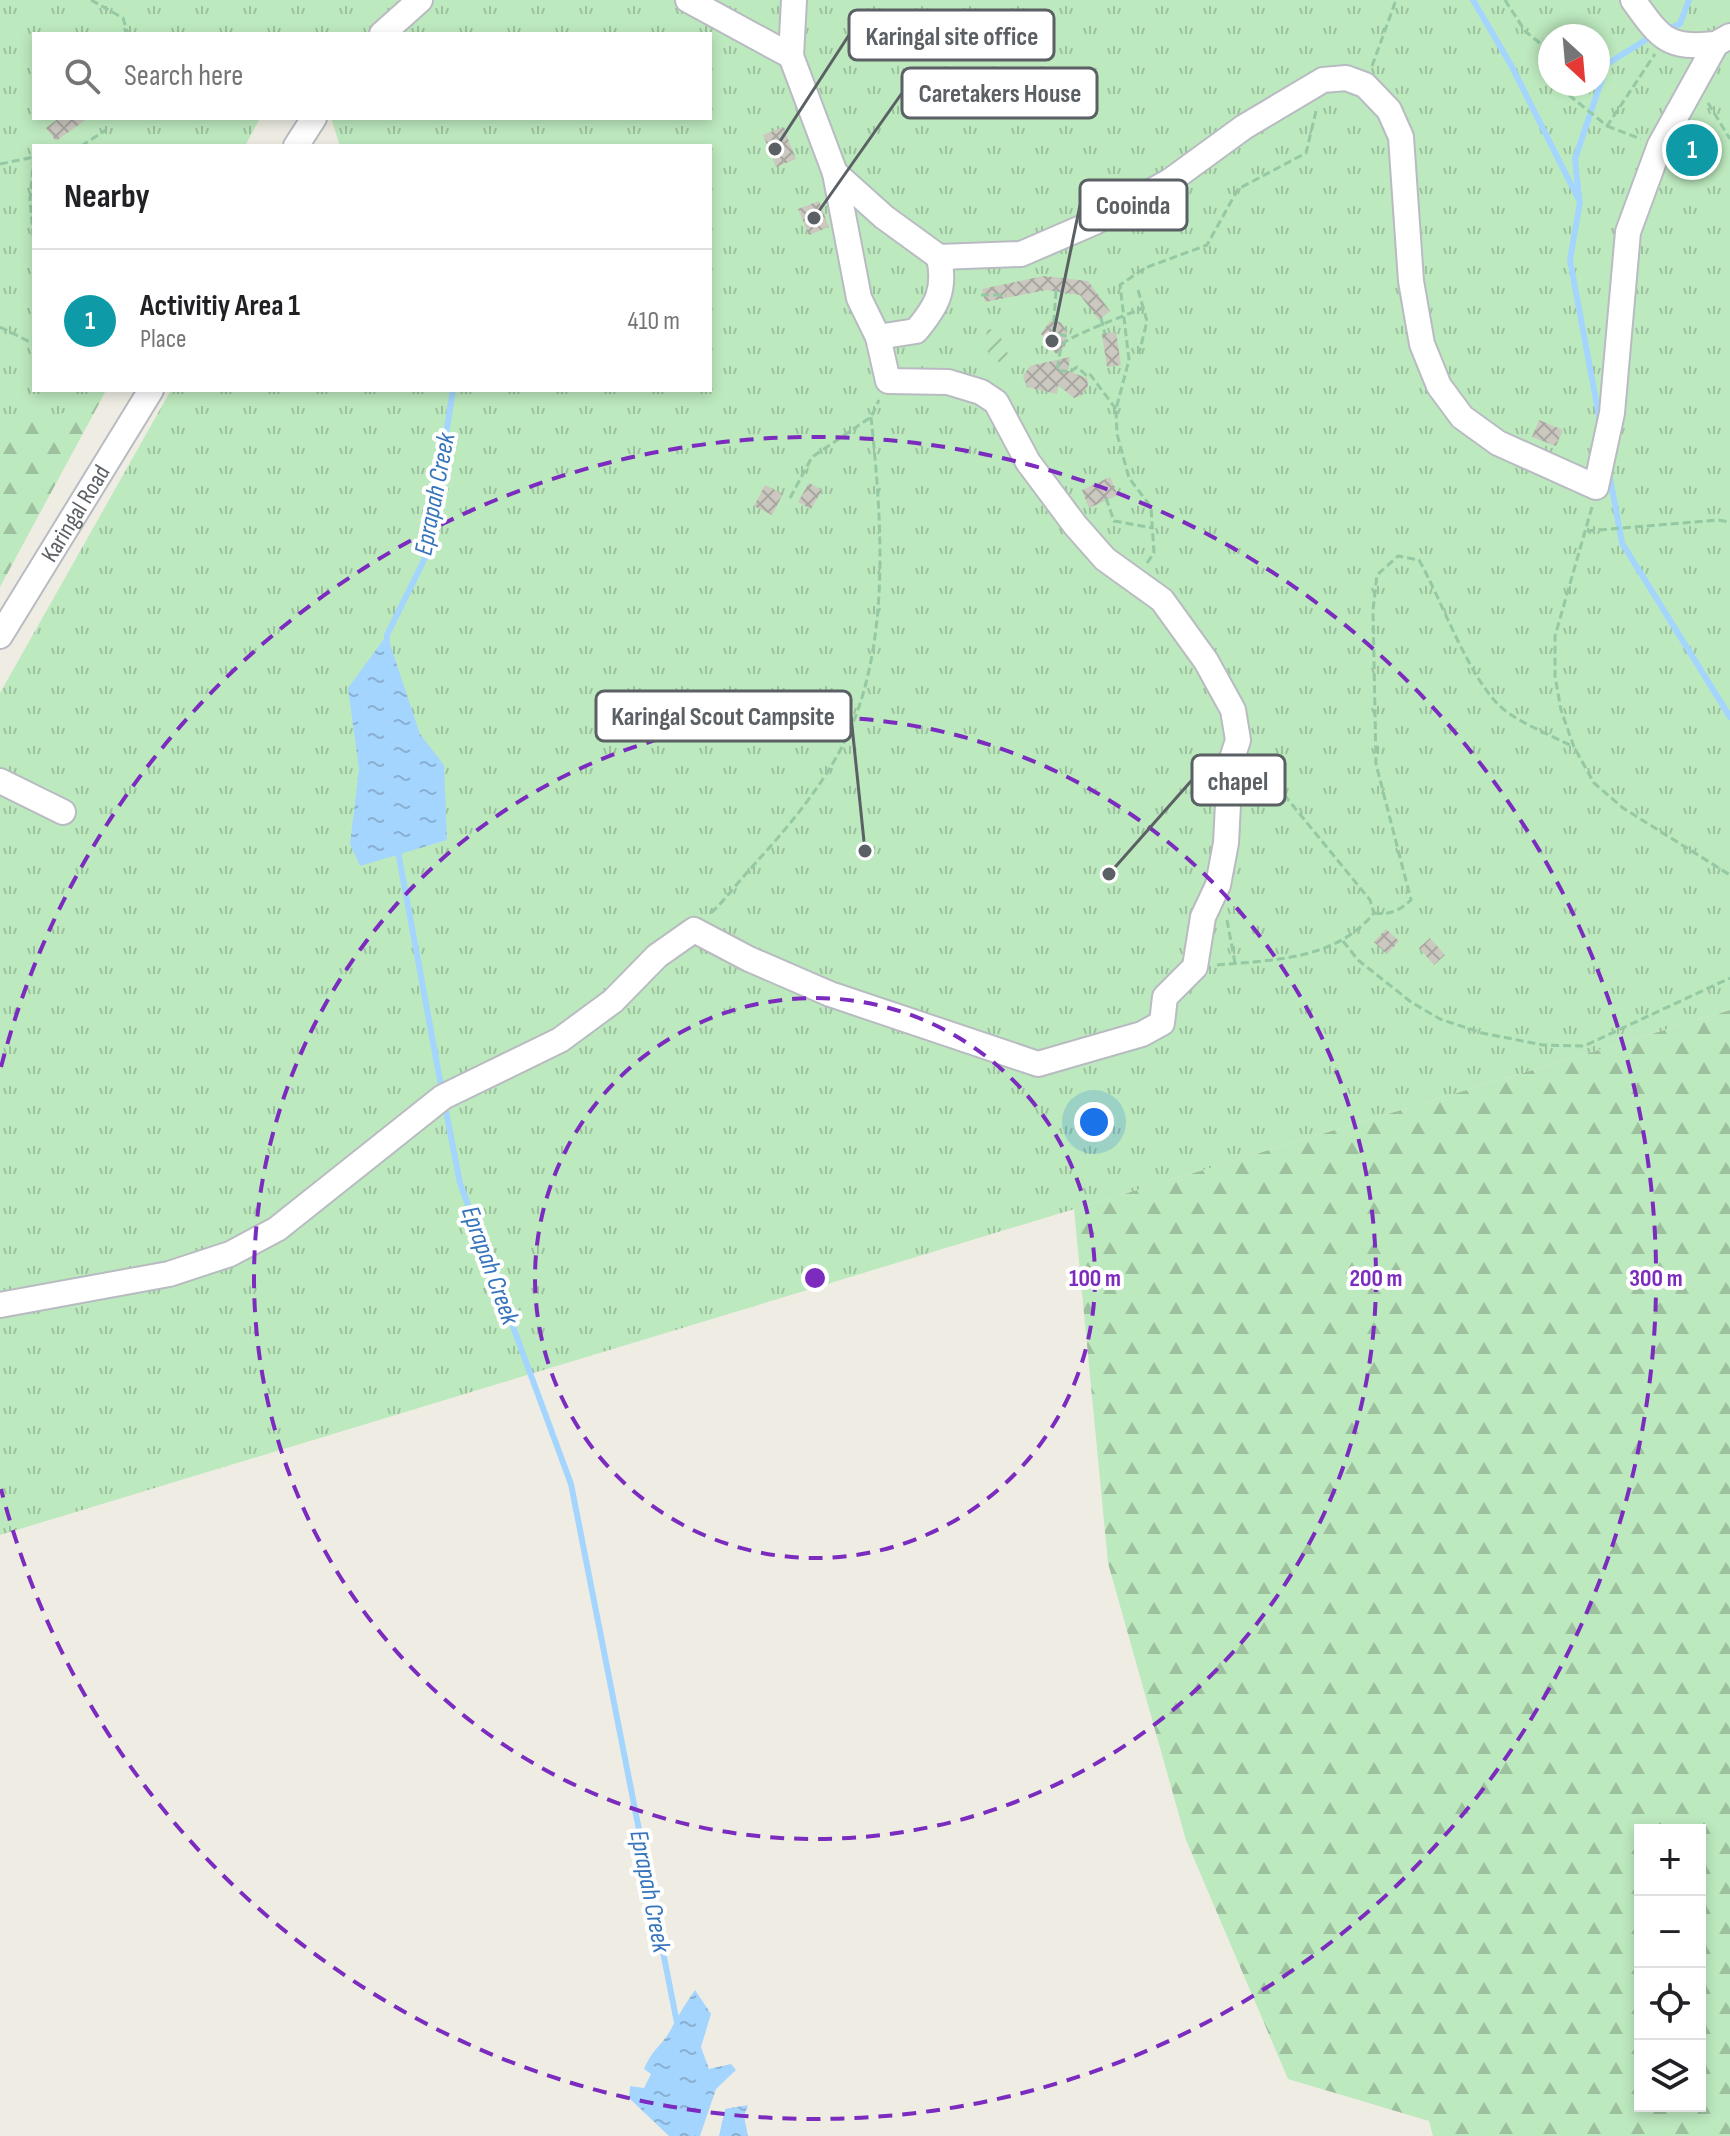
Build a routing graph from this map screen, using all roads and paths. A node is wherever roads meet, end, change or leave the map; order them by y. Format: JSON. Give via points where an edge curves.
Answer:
{"nodes":[{"id":1,"x":91,"y":0,"type":"edge"},
{"id":2,"x":420,"y":0,"type":"edge"},
{"id":3,"x":688,"y":0,"type":"edge"},
{"id":4,"x":794,"y":0,"type":"edge"},
{"id":5,"x":1396,"y":0,"type":"edge"},
{"id":6,"x":1505,"y":0,"type":"edge"},
{"id":7,"x":1633,"y":0,"type":"edge"},
{"id":8,"x":127,"y":32,"type":"edge"},
{"id":9,"x":384,"y":32,"type":"edge"},
{"id":10,"x":1723,"y":40,"type":"edge"},
{"id":11,"x":1538,"y":42,"type":"edge"},
{"id":12,"x":1685,"y":47,"type":"junction"},
{"id":13,"x":791,"y":56,"type":"junction"},
{"id":14,"x":1323,"y":80,"type":"junction"},
{"id":15,"x":1365,"y":85,"type":"junction"},
{"id":16,"x":1695,"y":88,"type":"junction"},
{"id":17,"x":1570,"y":96,"type":"edge"},
{"id":18,"x":313,"y":120,"type":"edge"},
{"id":19,"x":1607,"y":126,"type":"junction"},
{"id":20,"x":106,"y":130,"type":"dead end"},
{"id":21,"x":1730,"y":139,"type":"edge"},
{"id":22,"x":84,"y":144,"type":"edge"},
{"id":23,"x":297,"y":144,"type":"edge"},
{"id":24,"x":1660,"y":145,"type":"junction"},
{"id":25,"x":32,"y":157,"type":"edge"},
{"id":26,"x":0,"y":164,"type":"edge"},
{"id":27,"x":835,"y":173,"type":"junction"},
{"id":28,"x":32,"y":178,"type":"edge"},
{"id":29,"x":32,"y":223,"type":"edge"},
{"id":30,"x":939,"y":257,"type":"junction"},
{"id":31,"x":1138,"y":290,"type":"dead end"},
{"id":32,"x":1056,"y":291,"type":"dead end"},
{"id":33,"x":981,"y":295,"type":"dead end"},
{"id":34,"x":1006,"y":295,"type":"dead end"},
{"id":35,"x":1143,"y":308,"type":"junction"},
{"id":36,"x":1124,"y":317,"type":"junction"},
{"id":37,"x":1101,"y":318,"type":"dead end"},
{"id":38,"x":0,"y":327,"type":"edge"},
{"id":39,"x":1103,"y":327,"type":"junction"},
{"id":40,"x":1105,"y":334,"type":"dead end"},
{"id":41,"x":878,"y":337,"type":"junction"},
{"id":42,"x":1069,"y":337,"type":"junction"},
{"id":43,"x":32,"y":343,"type":"edge"},
{"id":44,"x":1139,"y":354,"type":"dead end"},
{"id":45,"x":150,"y":392,"type":"edge"},
{"id":46,"x":1116,"y":409,"type":"junction"},
{"id":47,"x":1596,"y":487,"type":"junction"},
{"id":48,"x":790,"y":498,"type":"dead end"},
{"id":49,"x":1106,"y":498,"type":"dead end"},
{"id":50,"x":1730,"y":522,"type":"edge"},
{"id":51,"x":1153,"y":528,"type":"junction"},
{"id":52,"x":1587,"y":531,"type":"junction"},
{"id":53,"x":1134,"y":583,"type":"junction"},
{"id":54,"x":0,"y":636,"type":"edge"},
{"id":55,"x":1238,"y":740,"type":"junction"},
{"id":56,"x":1574,"y":747,"type":"junction"},
{"id":57,"x":0,"y":781,"type":"edge"},
{"id":58,"x":63,"y":812,"type":"dead end"},
{"id":59,"x":1730,"y":875,"type":"edge"},
{"id":60,"x":1218,"y":885,"type":"junction"},
{"id":61,"x":1374,"y":913,"type":"junction"},
{"id":62,"x":694,"y":930,"type":"junction"},
{"id":63,"x":1343,"y":941,"type":"junction"},
{"id":64,"x":1235,"y":963,"type":"junction"},
{"id":65,"x":1195,"y":967,"type":"junction"},
{"id":66,"x":1730,"y":978,"type":"edge"},
{"id":67,"x":0,"y":1305,"type":"edge"}],
"edges":[{"from":1,"to":8,"type":"path","via":[[123,18]]},
{"from":2,"to":9,"type":"street"},
{"from":3,"to":13,"type":"street"},
{"from":4,"to":13,"type":"street"},
{"from":5,"to":15,"type":"path"},
{"from":6,"to":11,"type":"path"},
{"from":7,"to":12,"type":"street","via":[[1657,33]]},
{"from":10,"to":12,"type":"street"},
{"from":10,"to":16,"type":"street"},
{"from":12,"to":19,"type":"path","via":[[1658,51]]},
{"from":13,"to":27,"type":"street"},
{"from":14,"to":15,"type":"street","via":[[1346,78]]},
{"from":14,"to":30,"type":"street","via":[[1244,127],[1170,181],[1095,222],[1021,254]]},
{"from":14,"to":36,"type":"path","via":[[1306,153],[1238,189],[1207,245],[1128,277],[1120,285]]},
{"from":15,"to":47,"type":"street","via":[[1389,110],[1401,137],[1411,281],[1422,344],[1439,386],[1462,417],[1498,443]]},
{"from":16,"to":21,"type":"path"},
{"from":16,"to":24,"type":"street"},
{"from":17,"to":19,"type":"path"},
{"from":18,"to":23,"type":"street"},
{"from":19,"to":24,"type":"path"},
{"from":20,"to":22,"type":"path"},
{"from":24,"to":47,"type":"street","via":[[1628,232],[1608,429]]},
{"from":25,"to":26,"type":"path"},
{"from":27,"to":30,"type":"street"},
{"from":27,"to":41,"type":"street","via":[[859,298]]},
{"from":28,"to":29,"type":"path"},
{"from":30,"to":41,"type":"street","via":[[944,279],[938,305],[916,331]]},
{"from":31,"to":35,"type":"path"},
{"from":32,"to":42,"type":"path","via":[[1053,333]]},
{"from":33,"to":34,"type":"path"},
{"from":35,"to":36,"type":"path"},
{"from":35,"to":44,"type":"path","via":[[1147,321]]},
{"from":36,"to":39,"type":"path"},
{"from":36,"to":46,"type":"path","via":[[1129,360]]},
{"from":37,"to":39,"type":"path"},
{"from":38,"to":43,"type":"path"},
{"from":39,"to":40,"type":"path"},
{"from":39,"to":42,"type":"path"},
{"from":41,"to":53,"type":"street","via":[[888,381],[948,382],[996,402],[1028,462],[1075,525]]},
{"from":42,"to":46,"type":"path","via":[[1061,346],[1057,370],[1077,367],[1089,373]]},
{"from":45,"to":54,"type":"street","name":"Karingal Road"},
{"from":46,"to":51,"type":"path","via":[[1129,478],[1151,507]]},
{"from":47,"to":52,"type":"path"},
{"from":48,"to":62,"type":"path","via":[[812,457],[871,417],[878,573],[870,667],[855,718],[810,797]]},
{"from":49,"to":51,"type":"path","via":[[1114,521]]},
{"from":50,"to":52,"type":"path"},
{"from":51,"to":53,"type":"path","via":[[1154,553]]},
{"from":52,"to":56,"type":"path","via":[[1555,636],[1555,676]]},
{"from":53,"to":55,"type":"street","via":[[1162,600],[1206,661],[1233,710]]},
{"from":55,"to":60,"type":"street","via":[[1230,765]]},
{"from":55,"to":61,"type":"path","via":[[1291,799],[1370,900]]},
{"from":56,"to":59,"type":"path","via":[[1594,783],[1623,808]]},
{"from":56,"to":61,"type":"path","via":[[1506,711],[1485,686],[1419,560],[1398,556],[1377,575],[1374,722],[1376,764],[1411,900],[1400,910]]},
{"from":57,"to":58,"type":"street"},
{"from":60,"to":64,"type":"path"},
{"from":60,"to":65,"type":"street","via":[[1203,917]]},
{"from":61,"to":63,"type":"path"},
{"from":62,"to":65,"type":"street","via":[[830,994],[1038,1064],[1142,1034],[1162,1023],[1165,997]]},
{"from":62,"to":67,"type":"street","via":[[560,1040],[443,1097],[277,1229],[230,1254],[169,1274]]},
{"from":63,"to":64,"type":"path","via":[[1305,955]]},
{"from":63,"to":66,"type":"path","via":[[1358,960],[1440,1019],[1543,1045],[1584,1046]]},
{"from":64,"to":65,"type":"path"}]}
